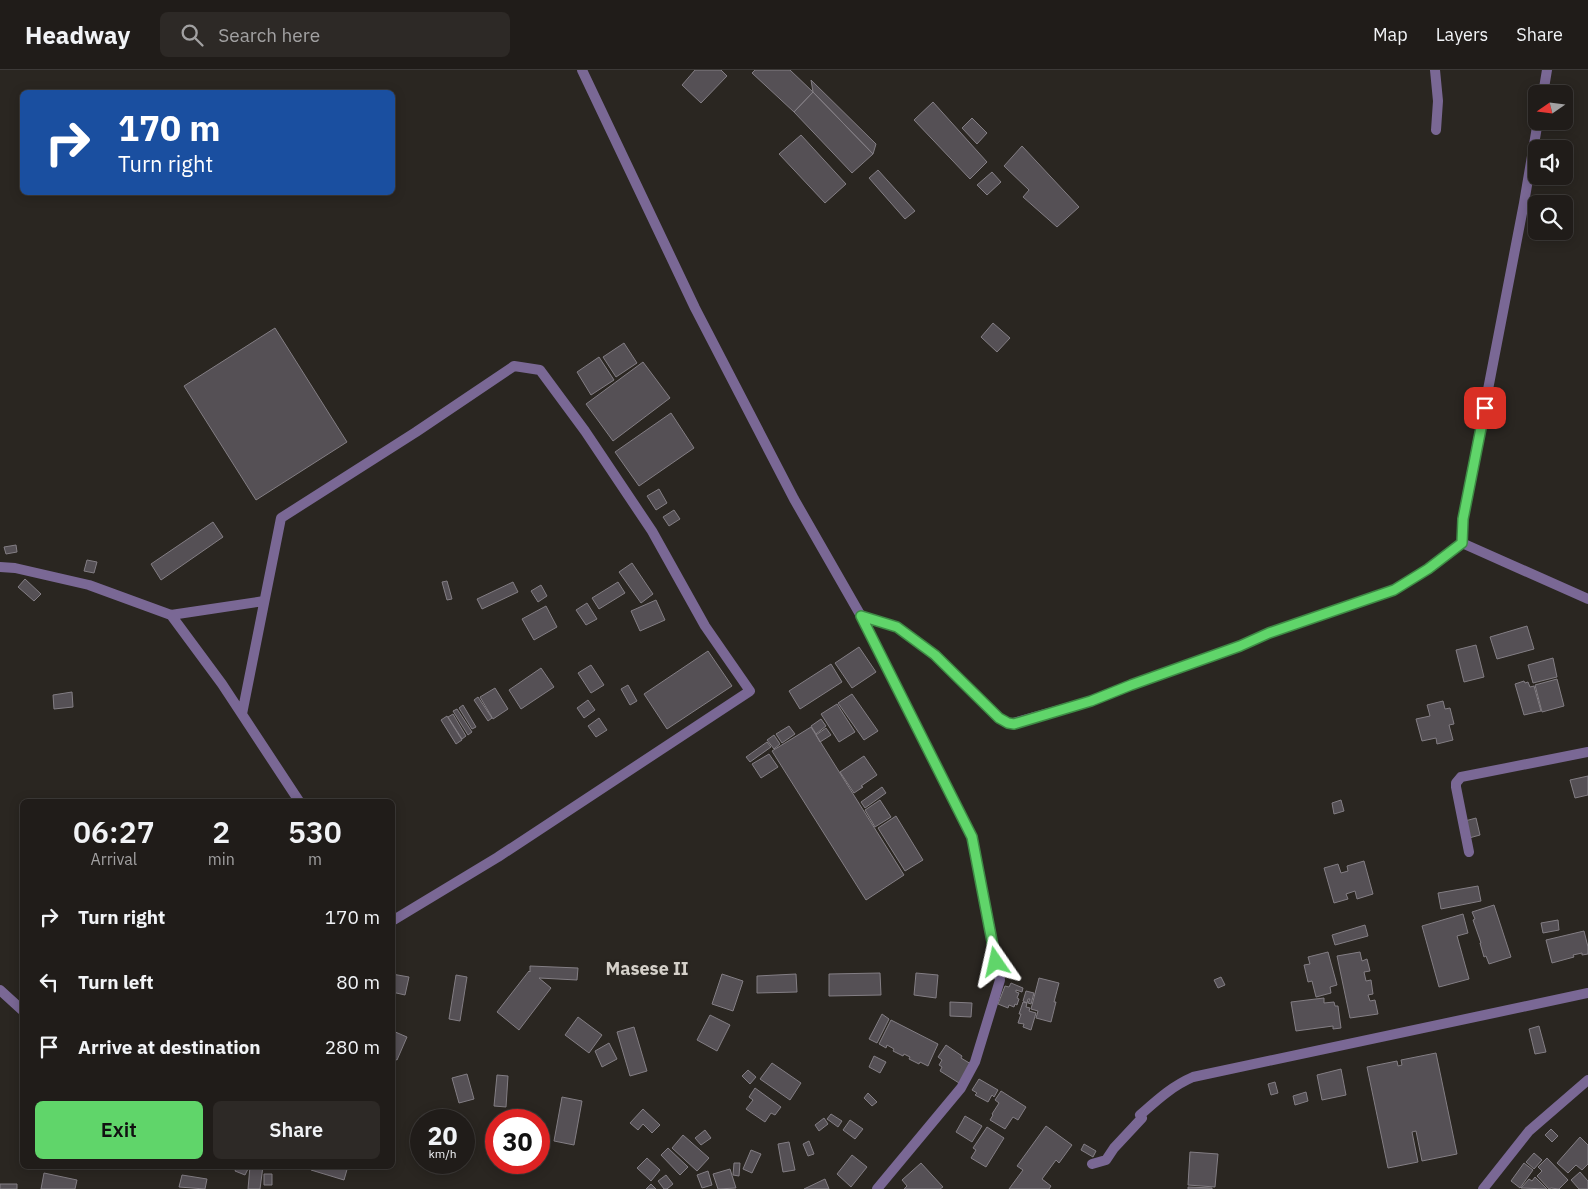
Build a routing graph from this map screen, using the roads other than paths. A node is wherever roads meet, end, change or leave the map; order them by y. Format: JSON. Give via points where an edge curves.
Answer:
{"nodes":[{"id":1,"x":582,"y":70,"type":"edge"},
{"id":2,"x":1435,"y":70,"type":"edge"},
{"id":3,"x":1547,"y":70,"type":"edge"},
{"id":4,"x":1544,"y":85,"type":"edge"},
{"id":5,"x":1436,"y":130,"type":"dead end"},
{"id":6,"x":1536,"y":130,"type":"edge"},
{"id":7,"x":1462,"y":543,"type":"junction"},
{"id":8,"x":0,"y":567,"type":"edge"},
{"id":9,"x":1588,"y":599,"type":"edge"},
{"id":10,"x":264,"y":601,"type":"junction"},
{"id":11,"x":170,"y":615,"type":"junction"},
{"id":12,"x":861,"y":616,"type":"junction"},
{"id":13,"x":242,"y":714,"type":"junction"},
{"id":14,"x":1588,"y":752,"type":"edge"},
{"id":15,"x":298,"y":799,"type":"edge"},
{"id":16,"x":1469,"y":852,"type":"dead end"},
{"id":17,"x":395,"y":919,"type":"edge"},
{"id":18,"x":0,"y":990,"type":"edge"},
{"id":19,"x":1588,"y":993,"type":"edge"},
{"id":20,"x":20,"y":1008,"type":"edge"},
{"id":21,"x":1588,"y":1080,"type":"edge"},
{"id":22,"x":1092,"y":1164,"type":"dead end"},
{"id":23,"x":878,"y":1189,"type":"edge"},
{"id":24,"x":1483,"y":1189,"type":"edge"}],
"edges":[{"from":1,"to":12,"type":"street","via":[[695,308],[794,499]]},
{"from":2,"to":5,"type":"street"},
{"from":3,"to":4,"type":"street"},
{"from":6,"to":7,"type":"street","via":[[1463,519]]},
{"from":7,"to":9,"type":"street"},
{"from":7,"to":12,"type":"street","via":[[1394,590],[1269,633],[1091,701],[1014,724],[999,718],[935,655],[897,627]]},
{"from":8,"to":11,"type":"street","via":[[89,585]]},
{"from":10,"to":11,"type":"street"},
{"from":10,"to":13,"type":"street"},
{"from":10,"to":17,"type":"street","via":[[281,518],[514,366],[540,370],[652,531],[705,626],[750,691],[498,857]]},
{"from":11,"to":13,"type":"street"},
{"from":12,"to":23,"type":"street","via":[[972,837],[1000,980],[975,1062],[961,1088]]},
{"from":13,"to":15,"type":"street"},
{"from":14,"to":16,"type":"street","via":[[1461,777],[1456,787]]},
{"from":18,"to":20,"type":"street"},
{"from":19,"to":22,"type":"street","via":[[1193,1077],[1165,1092],[1140,1115],[1142,1118],[1106,1160]]},
{"from":21,"to":24,"type":"street","via":[[1528,1130]]}]}
